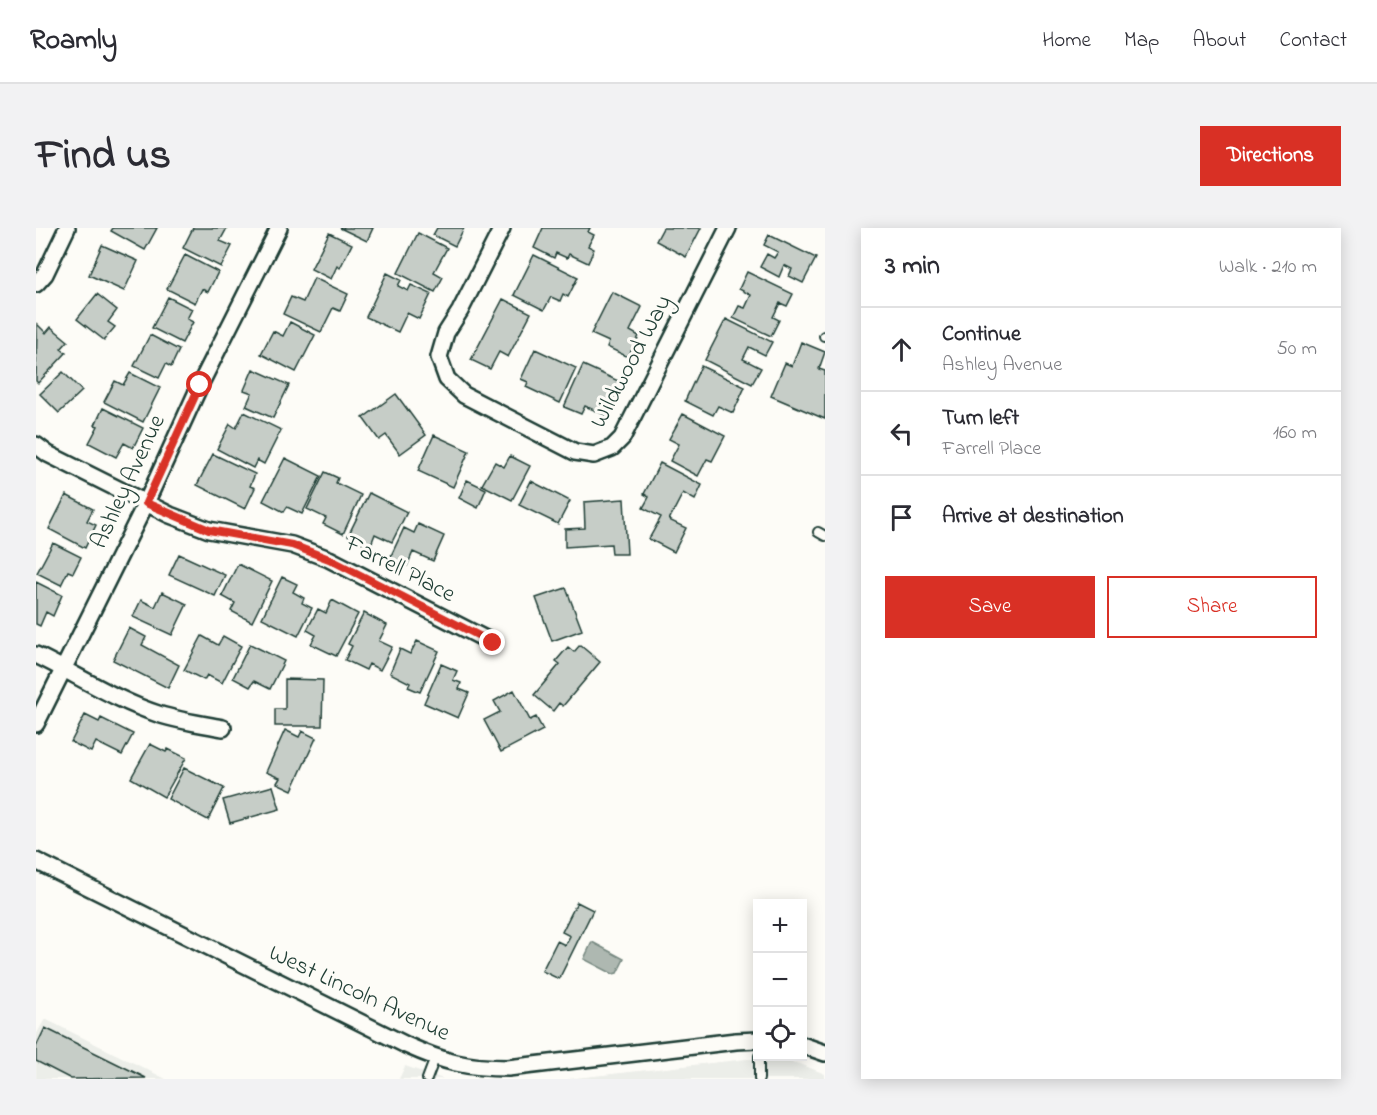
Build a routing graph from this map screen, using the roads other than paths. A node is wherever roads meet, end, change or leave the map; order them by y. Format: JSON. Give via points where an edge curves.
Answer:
{"nodes":[{"id":1,"x":67,"y":228,"type":"edge"},
{"id":2,"x":279,"y":228,"type":"edge"},
{"id":3,"x":501,"y":228,"type":"edge"},
{"id":4,"x":728,"y":228,"type":"edge"},
{"id":5,"x":36,"y":284,"type":"edge"},
{"id":6,"x":36,"y":444,"type":"edge"},
{"id":7,"x":146,"y":503,"type":"junction"},
{"id":8,"x":493,"y":643,"type":"dead end"},
{"id":9,"x":36,"y":655,"type":"edge"},
{"id":10,"x":64,"y":669,"type":"junction"},
{"id":11,"x":36,"y":724,"type":"edge"},
{"id":12,"x":223,"y":728,"type":"dead end"},
{"id":13,"x":36,"y":861,"type":"edge"},
{"id":14,"x":753,"y":1040,"type":"edge"},
{"id":15,"x":807,"y":1047,"type":"edge"},
{"id":16,"x":825,"y":1053,"type":"edge"},
{"id":17,"x":435,"y":1058,"type":"junction"},
{"id":18,"x":759,"y":1061,"type":"edge"},
{"id":19,"x":427,"y":1079,"type":"edge"},
{"id":20,"x":759,"y":1079,"type":"edge"}],
"edges":[{"from":1,"to":5,"type":"street","via":[[45,274]]},
{"from":2,"to":7,"type":"street","name":"Ashley Avenue"},
{"from":3,"to":4,"type":"street","name":"Wildwood Way","via":[[446,333],[439,357],[447,379],[464,395],[575,452],[594,455],[612,448],[622,438]]},
{"from":6,"to":7,"type":"street","name":"Farrell Place","via":[[48,454]]},
{"from":7,"to":8,"type":"street","name":"Farrell Place","via":[[209,530],[292,545],[329,559]]},
{"from":7,"to":10,"type":"street","name":"Ashley Avenue"},
{"from":9,"to":10,"type":"street"},
{"from":10,"to":11,"type":"street","name":"Ashley Avenue"},
{"from":10,"to":12,"type":"street","via":[[157,714]]},
{"from":13,"to":17,"type":"street","name":"West Lincoln Avenue"},
{"from":14,"to":17,"type":"street","name":"West Lincoln Avenue","via":[[508,1068],[471,1067]]},
{"from":15,"to":16,"type":"street"},
{"from":17,"to":19,"type":"lane"},
{"from":18,"to":20,"type":"lane"}]}
